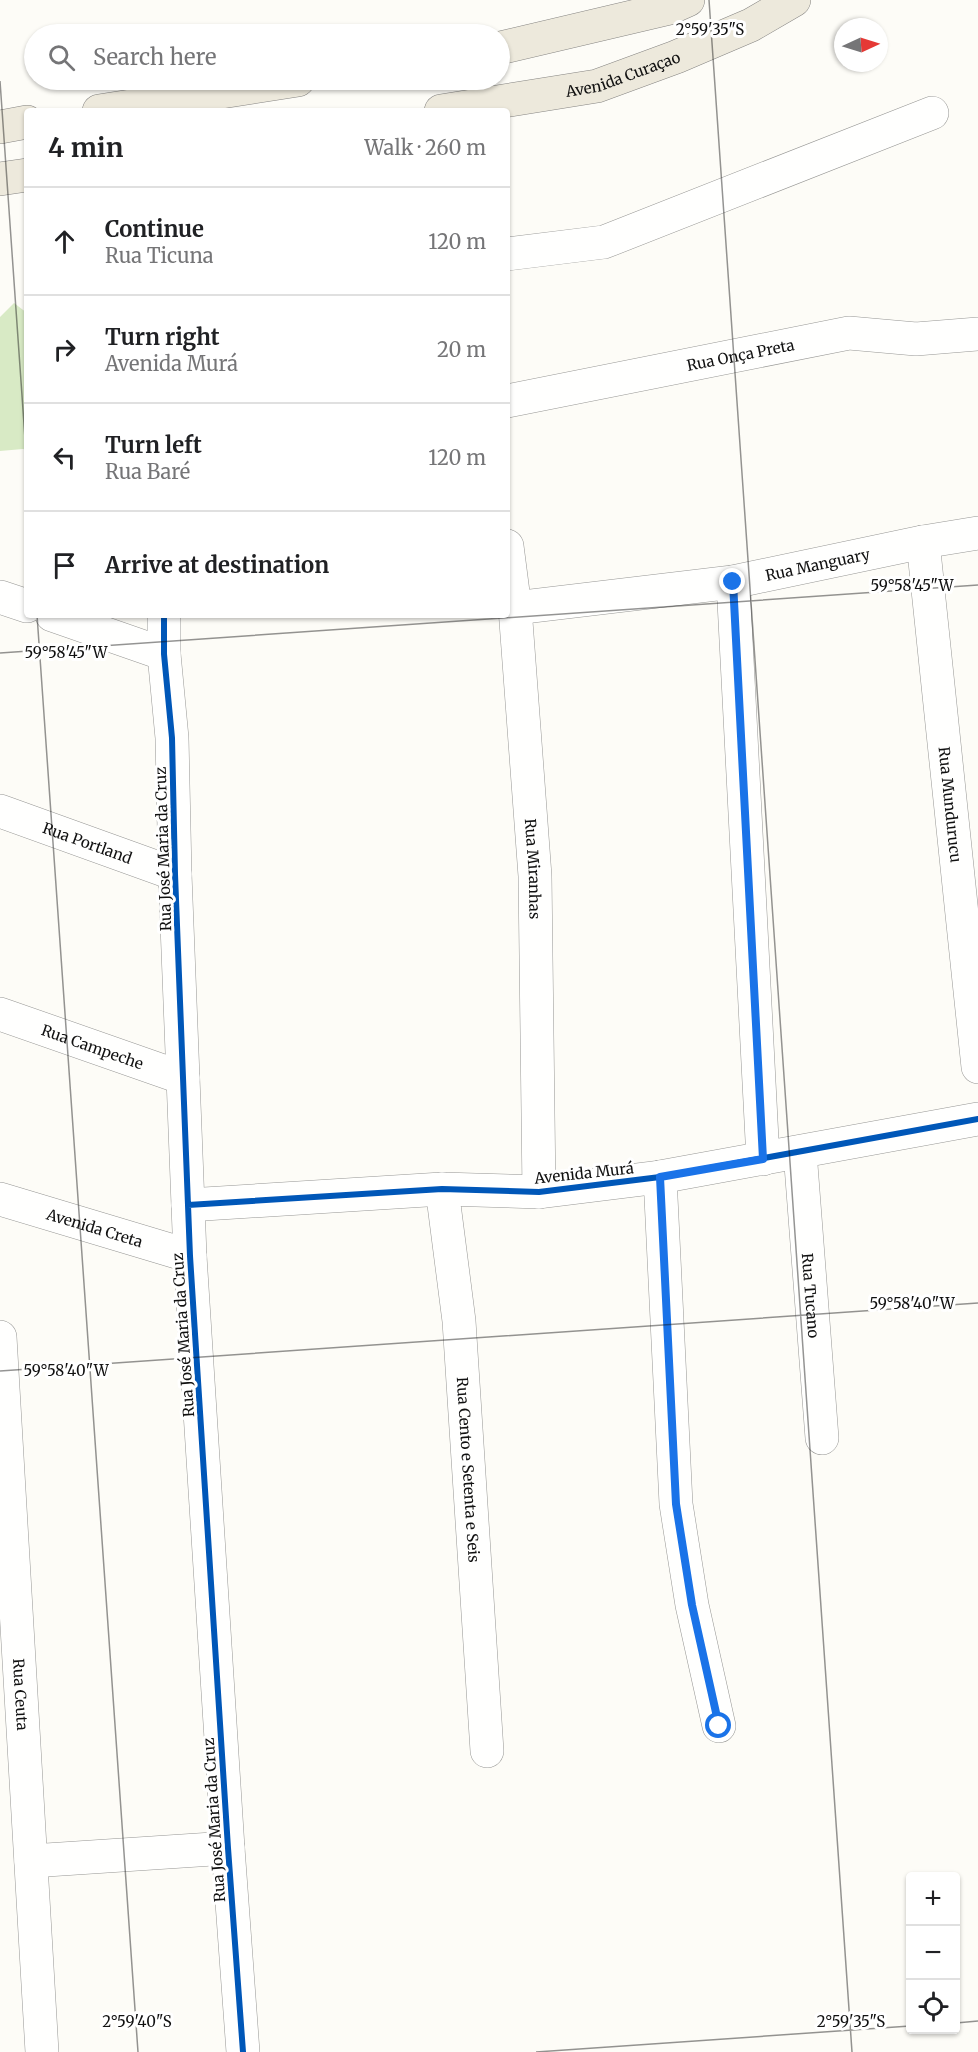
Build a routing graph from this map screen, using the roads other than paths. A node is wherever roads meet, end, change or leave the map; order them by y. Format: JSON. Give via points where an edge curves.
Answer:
{"nodes":[{"id":1,"x":688,"y":0,"type":"edge"},
{"id":2,"x":794,"y":0,"type":"edge"},
{"id":3,"x":510,"y":46,"type":"edge"},
{"id":4,"x":234,"y":90,"type":"edge"},
{"id":5,"x":118,"y":108,"type":"edge"},
{"id":6,"x":460,"y":108,"type":"edge"},
{"id":7,"x":932,"y":113,"type":"dead end"},
{"id":8,"x":24,"y":123,"type":"edge"},
{"id":9,"x":0,"y":127,"type":"edge"},
{"id":10,"x":24,"y":175,"type":"edge"},
{"id":11,"x":0,"y":179,"type":"edge"},
{"id":12,"x":510,"y":254,"type":"edge"},
{"id":13,"x":978,"y":334,"type":"edge"},
{"id":14,"x":510,"y":401,"type":"edge"},
{"id":15,"x":978,"y":533,"type":"edge"},
{"id":16,"x":922,"y":542,"type":"junction"},
{"id":17,"x":510,"y":569,"type":"edge"},
{"id":18,"x":733,"y":582,"type":"junction"},
{"id":19,"x":0,"y":597,"type":"edge"},
{"id":20,"x":24,"y":605,"type":"edge"},
{"id":21,"x":515,"y":608,"type":"junction"},
{"id":22,"x":61,"y":618,"type":"edge"},
{"id":23,"x":164,"y":618,"type":"edge"},
{"id":24,"x":164,"y":654,"type":"junction"},
{"id":25,"x":0,"y":811,"type":"edge"},
{"id":26,"x":175,"y":874,"type":"junction"},
{"id":27,"x":0,"y":1014,"type":"edge"},
{"id":28,"x":978,"y":1067,"type":"edge"},
{"id":29,"x":183,"y":1078,"type":"junction"},
{"id":30,"x":978,"y":1119,"type":"edge"},
{"id":31,"x":800,"y":1152,"type":"junction"},
{"id":32,"x":763,"y":1159,"type":"junction"},
{"id":33,"x":660,"y":1177,"type":"junction"},
{"id":34,"x":442,"y":1190,"type":"junction"},
{"id":35,"x":539,"y":1192,"type":"junction"},
{"id":36,"x":0,"y":1199,"type":"edge"},
{"id":37,"x":188,"y":1205,"type":"junction"},
{"id":38,"x":190,"y":1256,"type":"junction"},
{"id":39,"x":0,"y":1337,"type":"edge"},
{"id":40,"x":822,"y":1438,"type":"dead end"},
{"id":41,"x":719,"y":1726,"type":"dead end"},
{"id":42,"x":487,"y":1751,"type":"dead end"},
{"id":43,"x":228,"y":1848,"type":"junction"},
{"id":44,"x":31,"y":1861,"type":"junction"},
{"id":45,"x":42,"y":2052,"type":"edge"},
{"id":46,"x":243,"y":2052,"type":"edge"}],
"edges":[{"from":1,"to":3,"type":"main road","via":[[670,8]]},
{"from":2,"to":6,"type":"main road","name":"Avenida Curaçao","via":[[741,30],[597,86]]},
{"from":4,"to":5,"type":"main road"},
{"from":7,"to":12,"type":"street","via":[[604,242]]},
{"from":8,"to":9,"type":"main road"},
{"from":10,"to":11,"type":"main road"},
{"from":13,"to":14,"type":"street","name":"Rua Onça Preta","via":[[916,339],[849,333]]},
{"from":15,"to":16,"type":"street","name":"Rua Manguary"},
{"from":16,"to":18,"type":"street","name":"Rua Manguary"},
{"from":16,"to":28,"type":"street","name":"Rua Mundurucu"},
{"from":17,"to":21,"type":"street","name":"Rua Miranhas"},
{"from":18,"to":21,"type":"street","name":"Rua Manguary"},
{"from":18,"to":32,"type":"street"},
{"from":19,"to":20,"type":"street"},
{"from":21,"to":35,"type":"street","name":"Rua Miranhas","via":[[535,876]]},
{"from":22,"to":24,"type":"street"},
{"from":23,"to":24,"type":"street","name":"Rua José Maria da Cruz"},
{"from":24,"to":26,"type":"street","name":"Rua José Maria da Cruz","via":[[172,738]]},
{"from":25,"to":26,"type":"street","name":"Rua Portland"},
{"from":26,"to":29,"type":"street","name":"Rua José Maria da Cruz"},
{"from":27,"to":29,"type":"street","name":"Rua Campeche"},
{"from":29,"to":37,"type":"street","name":"Rua José Maria da Cruz"},
{"from":30,"to":31,"type":"street","name":"Avenida Murá"},
{"from":31,"to":32,"type":"street","name":"Avenida Murá"},
{"from":31,"to":40,"type":"street","name":"Rua Tucano"},
{"from":32,"to":33,"type":"street","name":"Avenida Murá"},
{"from":33,"to":35,"type":"street","name":"Avenida Murá"},
{"from":33,"to":41,"type":"street","via":[[676,1504],[692,1605]]},
{"from":34,"to":35,"type":"street","name":"Avenida Murá"},
{"from":34,"to":37,"type":"street","name":"Avenida Murá"},
{"from":34,"to":42,"type":"street","name":"Rua Cento e Setenta e Seis","via":[[459,1321]]},
{"from":36,"to":38,"type":"street","name":"Avenida Creta"},
{"from":37,"to":38,"type":"street","name":"Rua José Maria da Cruz"},
{"from":38,"to":43,"type":"street","name":"Rua José Maria da Cruz"},
{"from":39,"to":44,"type":"street","name":"Rua Ceuta"},
{"from":43,"to":44,"type":"street"},
{"from":43,"to":46,"type":"street","name":"Rua José Maria da Cruz"},
{"from":44,"to":45,"type":"street","name":"Rua Ceuta"}]}
